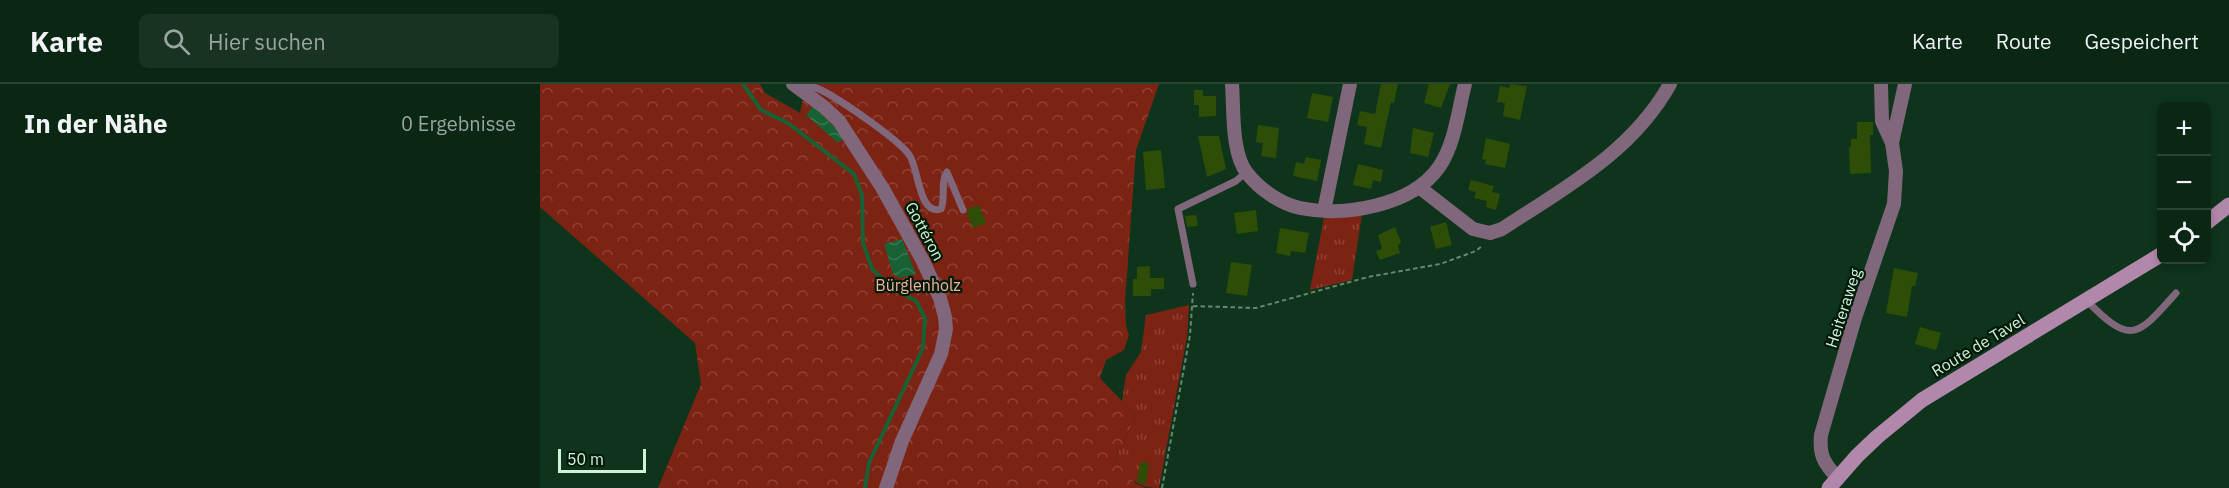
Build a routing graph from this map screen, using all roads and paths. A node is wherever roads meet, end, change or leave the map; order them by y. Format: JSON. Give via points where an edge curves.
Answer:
{"nodes":[{"id":1,"x":793,"y":84,"type":"edge"},
{"id":2,"x":803,"y":84,"type":"edge"},
{"id":3,"x":1232,"y":84,"type":"edge"},
{"id":4,"x":1350,"y":84,"type":"edge"},
{"id":5,"x":1465,"y":84,"type":"edge"},
{"id":6,"x":1670,"y":84,"type":"edge"},
{"id":7,"x":1881,"y":84,"type":"edge"},
{"id":8,"x":1905,"y":84,"type":"edge"},
{"id":9,"x":1892,"y":143,"type":"junction"},
{"id":10,"x":1246,"y":172,"type":"junction"},
{"id":11,"x":1419,"y":188,"type":"junction"},
{"id":12,"x":2229,"y":205,"type":"edge"},
{"id":13,"x":963,"y":210,"type":"dead end"},
{"id":14,"x":1324,"y":211,"type":"junction"},
{"id":15,"x":2211,"y":219,"type":"edge"},
{"id":16,"x":1490,"y":233,"type":"junction"},
{"id":17,"x":2157,"y":257,"type":"edge"},
{"id":18,"x":1193,"y":284,"type":"dead end"},
{"id":19,"x":2176,"y":293,"type":"dead end"},
{"id":20,"x":2086,"y":300,"type":"junction"},
{"id":21,"x":1834,"y":483,"type":"edge"},
{"id":22,"x":886,"y":488,"type":"edge"},
{"id":23,"x":1162,"y":488,"type":"edge"}],
"edges":[{"from":1,"to":22,"type":"street","name":"Gottéron","via":[[838,121],[861,155],[923,261],[945,317],[941,354],[902,441]]},
{"from":2,"to":13,"type":"lane","via":[[819,88],[900,145],[913,161],[924,202],[933,210],[941,209],[944,203],[947,172]]},
{"from":3,"to":10,"type":"street","via":[[1236,148]]},
{"from":4,"to":14,"type":"street"},
{"from":5,"to":11,"type":"street","via":[[1449,148]]},
{"from":6,"to":16,"type":"street","via":[[1650,117],[1611,156],[1502,229]]},
{"from":7,"to":9,"type":"street","via":[[1882,121]]},
{"from":8,"to":9,"type":"street"},
{"from":9,"to":21,"type":"street","name":"Heiteraweg","via":[[1896,171],[1894,204],[1821,435],[1820,453]]},
{"from":10,"to":14,"type":"street","via":[[1274,197],[1298,208]]},
{"from":10,"to":18,"type":"lane","via":[[1236,181],[1178,209]]},
{"from":11,"to":14,"type":"street","via":[[1397,200]]},
{"from":11,"to":16,"type":"street","via":[[1473,229]]},
{"from":12,"to":15,"type":"main road"},
{"from":16,"to":23,"type":"path","via":[[1489,241],[1476,250],[1440,264],[1368,277],[1256,308],[1193,305]]},
{"from":17,"to":20,"type":"main road","name":"Route de Tavel"},
{"from":19,"to":20,"type":"lane","via":[[2150,323],[2129,330],[2109,323]]},
{"from":20,"to":21,"type":"main road","name":"Route de Tavel","via":[[1922,400],[1877,437]]}]}
